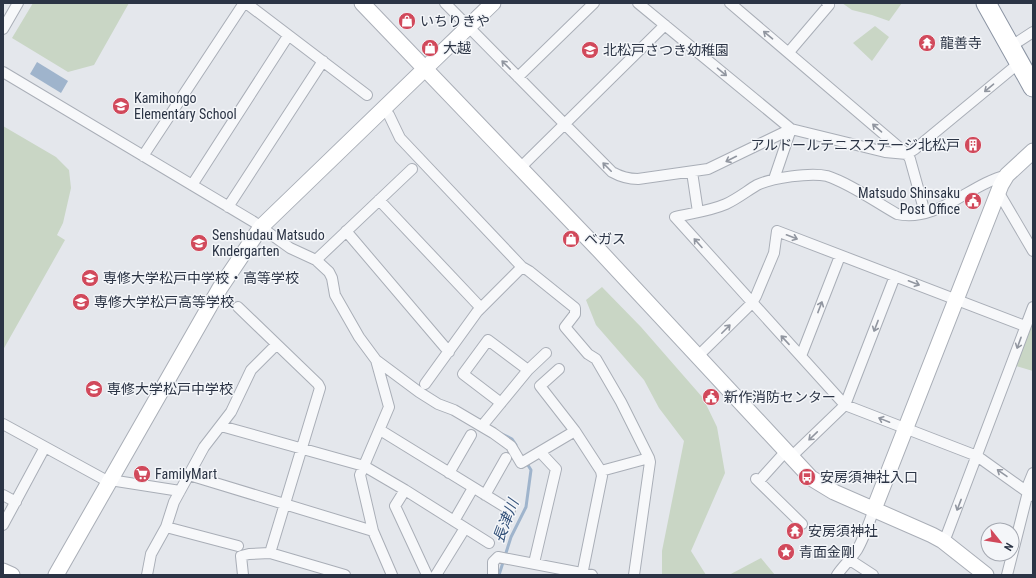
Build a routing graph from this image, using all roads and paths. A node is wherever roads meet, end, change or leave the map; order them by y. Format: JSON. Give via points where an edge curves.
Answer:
{"nodes":[{"id":1,"x":18,"y":3,"type":"edge"},
{"id":2,"x":245,"y":3,"type":"edge"},
{"id":3,"x":362,"y":3,"type":"edge"},
{"id":4,"x":445,"y":3,"type":"edge"},
{"id":5,"x":494,"y":3,"type":"edge"},
{"id":6,"x":594,"y":3,"type":"edge"},
{"id":7,"x":730,"y":3,"type":"edge"},
{"id":8,"x":827,"y":3,"type":"edge"},
{"id":9,"x":986,"y":3,"type":"edge"},
{"id":10,"x":643,"y":5,"type":"edge"},
{"id":11,"x":665,"y":25,"type":"junction"},
{"id":12,"x":469,"y":27,"type":"junction"},
{"id":13,"x":3,"y":29,"type":"edge"},
{"id":14,"x":1033,"y":32,"type":"edge"},
{"id":15,"x":288,"y":36,"type":"junction"},
{"id":16,"x":789,"y":52,"type":"junction"},
{"id":17,"x":1014,"y":55,"type":"junction"},
{"id":18,"x":323,"y":61,"type":"junction"},
{"id":19,"x":426,"y":69,"type":"junction"},
{"id":20,"x":3,"y":72,"type":"edge"},
{"id":21,"x":518,"y":77,"type":"junction"},
{"id":22,"x":1033,"y":87,"type":"edge"},
{"id":23,"x":367,"y":95,"type":"dead end"},
{"id":24,"x":383,"y":109,"type":"junction"},
{"id":25,"x":565,"y":125,"type":"junction"},
{"id":26,"x":791,"y":129,"type":"junction"},
{"id":27,"x":1033,"y":151,"type":"edge"},
{"id":28,"x":907,"y":154,"type":"junction"},
{"id":29,"x":143,"y":156,"type":"junction"},
{"id":30,"x":520,"y":168,"type":"junction"},
{"id":31,"x":412,"y":169,"type":"dead end"},
{"id":32,"x":692,"y":172,"type":"junction"},
{"id":33,"x":1007,"y":175,"type":"junction"},
{"id":34,"x":774,"y":179,"type":"junction"},
{"id":35,"x":192,"y":185,"type":"junction"},
{"id":36,"x":999,"y":193,"type":"junction"},
{"id":37,"x":378,"y":200,"type":"junction"},
{"id":38,"x":228,"y":207,"type":"junction"},
{"id":39,"x":698,"y":212,"type":"junction"},
{"id":40,"x":925,"y":213,"type":"junction"},
{"id":41,"x":261,"y":226,"type":"junction"},
{"id":42,"x":346,"y":231,"type":"junction"},
{"id":43,"x":1033,"y":251,"type":"edge"},
{"id":44,"x":840,"y":256,"type":"junction"},
{"id":45,"x":316,"y":260,"type":"junction"},
{"id":46,"x":522,"y":267,"type":"junction"},
{"id":47,"x":895,"y":276,"type":"junction"},
{"id":48,"x":957,"y":300,"type":"junction"},
{"id":49,"x":752,"y":303,"type":"junction"},
{"id":50,"x":238,"y":307,"type":"dead end"},
{"id":51,"x":1033,"y":307,"type":"edge"},
{"id":52,"x":481,"y":308,"type":"junction"},
{"id":53,"x":1025,"y":326,"type":"junction"},
{"id":54,"x":276,"y":344,"type":"junction"},
{"id":55,"x":449,"y":352,"type":"junction"},
{"id":56,"x":546,"y":354,"type":"dead end"},
{"id":57,"x":698,"y":356,"type":"junction"},
{"id":58,"x":801,"y":356,"type":"junction"},
{"id":59,"x":376,"y":360,"type":"junction"},
{"id":60,"x":559,"y":369,"type":"dead end"},
{"id":61,"x":528,"y":370,"type":"junction"},
{"id":62,"x":425,"y":384,"type":"dead end"},
{"id":63,"x":501,"y":403,"type":"junction"},
{"id":64,"x":845,"y":405,"type":"junction"},
{"id":65,"x":3,"y":424,"type":"edge"},
{"id":66,"x":221,"y":426,"type":"junction"},
{"id":67,"x":482,"y":426,"type":"junction"},
{"id":68,"x":906,"y":429,"type":"junction"},
{"id":69,"x":380,"y":430,"type":"junction"},
{"id":70,"x":575,"y":432,"type":"junction"},
{"id":71,"x":471,"y":435,"type":"dead end"},
{"id":72,"x":45,"y":447,"type":"junction"},
{"id":73,"x":302,"y":449,"type":"junction"},
{"id":74,"x":541,"y":453,"type":"junction"},
{"id":75,"x":789,"y":454,"type":"junction"},
{"id":76,"x":977,"y":456,"type":"junction"},
{"id":77,"x":506,"y":458,"type":"dead end"},
{"id":78,"x":649,"y":458,"type":"junction"},
{"id":79,"x":364,"y":466,"type":"junction"},
{"id":80,"x":601,"y":471,"type":"junction"},
{"id":81,"x":449,"y":473,"type":"junction"},
{"id":82,"x":1033,"y":473,"type":"edge"},
{"id":83,"x":189,"y":475,"type":"junction"},
{"id":84,"x":109,"y":481,"type":"junction"},
{"id":85,"x":473,"y":488,"type":"junction"},
{"id":86,"x":405,"y":490,"type":"junction"},
{"id":87,"x":180,"y":491,"type":"junction"},
{"id":88,"x":1029,"y":493,"type":"edge"},
{"id":89,"x":3,"y":495,"type":"edge"},
{"id":90,"x":485,"y":495,"type":"junction"},
{"id":91,"x":16,"y":502,"type":"junction"},
{"id":92,"x":286,"y":503,"type":"junction"},
{"id":93,"x":874,"y":509,"type":"junction"},
{"id":94,"x":510,"y":510,"type":"dead end"},
{"id":95,"x":454,"y":521,"type":"junction"},
{"id":96,"x":802,"y":524,"type":"dead end"},
{"id":97,"x":3,"y":526,"type":"edge"},
{"id":98,"x":166,"y":527,"type":"junction"},
{"id":99,"x":465,"y":528,"type":"junction"},
{"id":100,"x":373,"y":531,"type":"junction"},
{"id":101,"x":943,"y":541,"type":"junction"},
{"id":102,"x":489,"y":543,"type":"dead end"},
{"id":103,"x":238,"y":546,"type":"dead end"},
{"id":104,"x":270,"y":553,"type":"junction"},
{"id":105,"x":850,"y":560,"type":"junction"},
{"id":106,"x":534,"y":563,"type":"junction"},
{"id":107,"x":3,"y":570,"type":"edge"},
{"id":108,"x":558,"y":572,"type":"edge"},
{"id":109,"x":585,"y":574,"type":"edge"},
{"id":110,"x":12,"y":575,"type":"edge"},
{"id":111,"x":56,"y":575,"type":"edge"},
{"id":112,"x":147,"y":575,"type":"edge"},
{"id":113,"x":243,"y":575,"type":"edge"},
{"id":114,"x":345,"y":575,"type":"edge"},
{"id":115,"x":392,"y":575,"type":"edge"},
{"id":116,"x":427,"y":575,"type":"edge"},
{"id":117,"x":436,"y":575,"type":"edge"},
{"id":118,"x":493,"y":575,"type":"edge"},
{"id":119,"x":634,"y":575,"type":"edge"},
{"id":120,"x":837,"y":575,"type":"edge"},
{"id":121,"x":873,"y":575,"type":"edge"},
{"id":122,"x":986,"y":575,"type":"edge"},
{"id":123,"x":1007,"y":575,"type":"edge"}],
"edges":[{"from":1,"to":13,"type":"street"},
{"from":2,"to":15,"type":"street"},
{"from":2,"to":29,"type":"street"},
{"from":3,"to":19,"type":"street"},
{"from":4,"to":12,"type":"street"},
{"from":5,"to":12,"type":"street"},
{"from":6,"to":21,"type":"street"},
{"from":16,"to":7,"type":"street","one_way":true},
{"from":8,"to":16,"type":"street","via":[[829,5]]},
{"from":9,"to":17,"type":"highway"},
{"from":10,"to":11,"type":"street"},
{"from":11,"to":25,"type":"street"},
{"from":11,"to":26,"type":"street","one_way":true},
{"from":12,"to":19,"type":"street"},
{"from":21,"to":12,"type":"street","one_way":true},
{"from":14,"to":17,"type":"street"},
{"from":15,"to":18,"type":"street"},
{"from":15,"to":35,"type":"street"},
{"from":28,"to":16,"type":"street","one_way":true},
{"from":17,"to":22,"type":"highway"},
{"from":17,"to":28,"type":"street","one_way":true},
{"from":18,"to":23,"type":"street"},
{"from":18,"to":38,"type":"street"},
{"from":19,"to":24,"type":"street"},
{"from":19,"to":30,"type":"street"},
{"from":20,"to":29,"type":"street"},
{"from":21,"to":25,"type":"street"},
{"from":24,"to":41,"type":"street"},
{"from":24,"to":46,"type":"street","via":[[389,115],[400,138]]},
{"from":25,"to":30,"type":"street"},
{"from":32,"to":25,"type":"street","one_way":true,"via":[[638,179],[620,176],[612,172]]},
{"from":26,"to":28,"type":"street","via":[[885,152]]},
{"from":26,"to":32,"type":"street","one_way":true,"via":[[722,164]]},
{"from":26,"to":34,"type":"street"},
{"from":27,"to":33,"type":"street"},
{"from":28,"to":40,"type":"street"},
{"from":29,"to":35,"type":"street"},
{"from":30,"to":57,"type":"street"},
{"from":31,"to":37,"type":"street"},
{"from":32,"to":39,"type":"street"},
{"from":33,"to":36,"type":"street"},
{"from":33,"to":40,"type":"street","via":[[994,178],[934,211]]},
{"from":34,"to":39,"type":"street","via":[[759,184],[727,203]]},
{"from":34,"to":40,"type":"street","via":[[790,176],[825,176],[841,181],[897,214],[906,216]]},
{"from":35,"to":38,"type":"street"},
{"from":36,"to":43,"type":"street"},
{"from":36,"to":48,"type":"street"},
{"from":37,"to":42,"type":"street"},
{"from":37,"to":52,"type":"street"},
{"from":38,"to":41,"type":"street"},
{"from":49,"to":39,"type":"street","one_way":true,"via":[[675,217]]},
{"from":41,"to":45,"type":"street","via":[[290,248]]},
{"from":41,"to":84,"type":"street","via":[[220,288]]},
{"from":42,"to":45,"type":"street"},
{"from":42,"to":55,"type":"street"},
{"from":44,"to":47,"type":"street"},
{"from":49,"to":44,"type":"street","one_way":true,"via":[[774,253],[777,231]]},
{"from":58,"to":44,"type":"street","one_way":true},
{"from":45,"to":59,"type":"street","via":[[329,272],[335,295]]},
{"from":46,"to":52,"type":"street"},
{"from":46,"to":78,"type":"street","via":[[575,308],[576,314],[565,327],[588,354],[596,359]]},
{"from":47,"to":48,"type":"street","one_way":true},
{"from":47,"to":64,"type":"street","one_way":true},
{"from":48,"to":53,"type":"street"},
{"from":48,"to":68,"type":"street"},
{"from":57,"to":49,"type":"street","one_way":true},
{"from":58,"to":49,"type":"street","one_way":true},
{"from":50,"to":54,"type":"street"},
{"from":51,"to":53,"type":"street"},
{"from":52,"to":55,"type":"street"},
{"from":53,"to":76,"type":"street","one_way":true},
{"from":54,"to":66,"type":"street","via":[[251,370],[231,412]]},
{"from":54,"to":73,"type":"street","via":[[320,388]]},
{"from":55,"to":62,"type":"street"},
{"from":56,"to":61,"type":"street"},
{"from":57,"to":75,"type":"street"},
{"from":58,"to":64,"type":"street"},
{"from":59,"to":67,"type":"street","via":[[438,404]]},
{"from":59,"to":69,"type":"street","via":[[389,407]]},
{"from":60,"to":70,"type":"street","via":[[540,386]]},
{"from":61,"to":63,"type":"street"},
{"from":61,"to":63,"type":"street","via":[[488,340],[463,374]]},
{"from":63,"to":67,"type":"street"},
{"from":68,"to":64,"type":"street","one_way":true},
{"from":64,"to":75,"type":"street","one_way":true},
{"from":65,"to":72,"type":"street"},
{"from":66,"to":73,"type":"street"},
{"from":66,"to":83,"type":"street","via":[[204,447]]},
{"from":67,"to":74,"type":"street","via":[[511,446],[521,463]]},
{"from":68,"to":76,"type":"street"},
{"from":68,"to":93,"type":"street"},
{"from":69,"to":79,"type":"street"},
{"from":69,"to":81,"type":"street"},
{"from":70,"to":74,"type":"street"},
{"from":70,"to":80,"type":"street"},
{"from":71,"to":81,"type":"street"},
{"from":72,"to":84,"type":"street"},
{"from":72,"to":91,"type":"street"},
{"from":73,"to":79,"type":"street"},
{"from":73,"to":92,"type":"street"},
{"from":74,"to":106,"type":"street","via":[[556,469]]},
{"from":75,"to":93,"type":"street","via":[[819,484]]},
{"from":75,"to":96,"type":"street","via":[[756,482]]},
{"from":88,"to":76,"type":"street","one_way":true},
{"from":76,"to":101,"type":"street","one_way":true},
{"from":77,"to":90,"type":"street"},
{"from":78,"to":80,"type":"street"},
{"from":78,"to":119,"type":"street"},
{"from":79,"to":86,"type":"street"},
{"from":79,"to":100,"type":"street","via":[[360,475]]},
{"from":80,"to":109,"type":"street"},
{"from":81,"to":85,"type":"street"},
{"from":82,"to":88,"type":"street"},
{"from":83,"to":87,"type":"street"},
{"from":83,"to":92,"type":"street"},
{"from":84,"to":87,"type":"street"},
{"from":84,"to":111,"type":"street"},
{"from":85,"to":90,"type":"street"},
{"from":85,"to":95,"type":"street"},
{"from":86,"to":95,"type":"street"},
{"from":86,"to":116,"type":"street","via":[[395,506]]},
{"from":87,"to":98,"type":"street"},
{"from":88,"to":123,"type":"street"},
{"from":89,"to":91,"type":"street"},
{"from":90,"to":94,"type":"street"},
{"from":91,"to":97,"type":"street"},
{"from":92,"to":100,"type":"street"},
{"from":92,"to":104,"type":"street"},
{"from":93,"to":101,"type":"street"},
{"from":93,"to":105,"type":"street"},
{"from":95,"to":99,"type":"street"},
{"from":98,"to":103,"type":"street"},
{"from":98,"to":112,"type":"street","via":[[151,554]]},
{"from":99,"to":102,"type":"street"},
{"from":99,"to":117,"type":"street"},
{"from":100,"to":115,"type":"street"},
{"from":101,"to":122,"type":"street"},
{"from":104,"to":113,"type":"street","via":[[241,556]]},
{"from":104,"to":114,"type":"street"},
{"from":105,"to":120,"type":"street"},
{"from":105,"to":121,"type":"street"},
{"from":106,"to":108,"type":"street"},
{"from":106,"to":118,"type":"street","via":[[498,557],[493,562]]},
{"from":107,"to":110,"type":"street"},
{"from":108,"to":109,"type":"street"}]}
